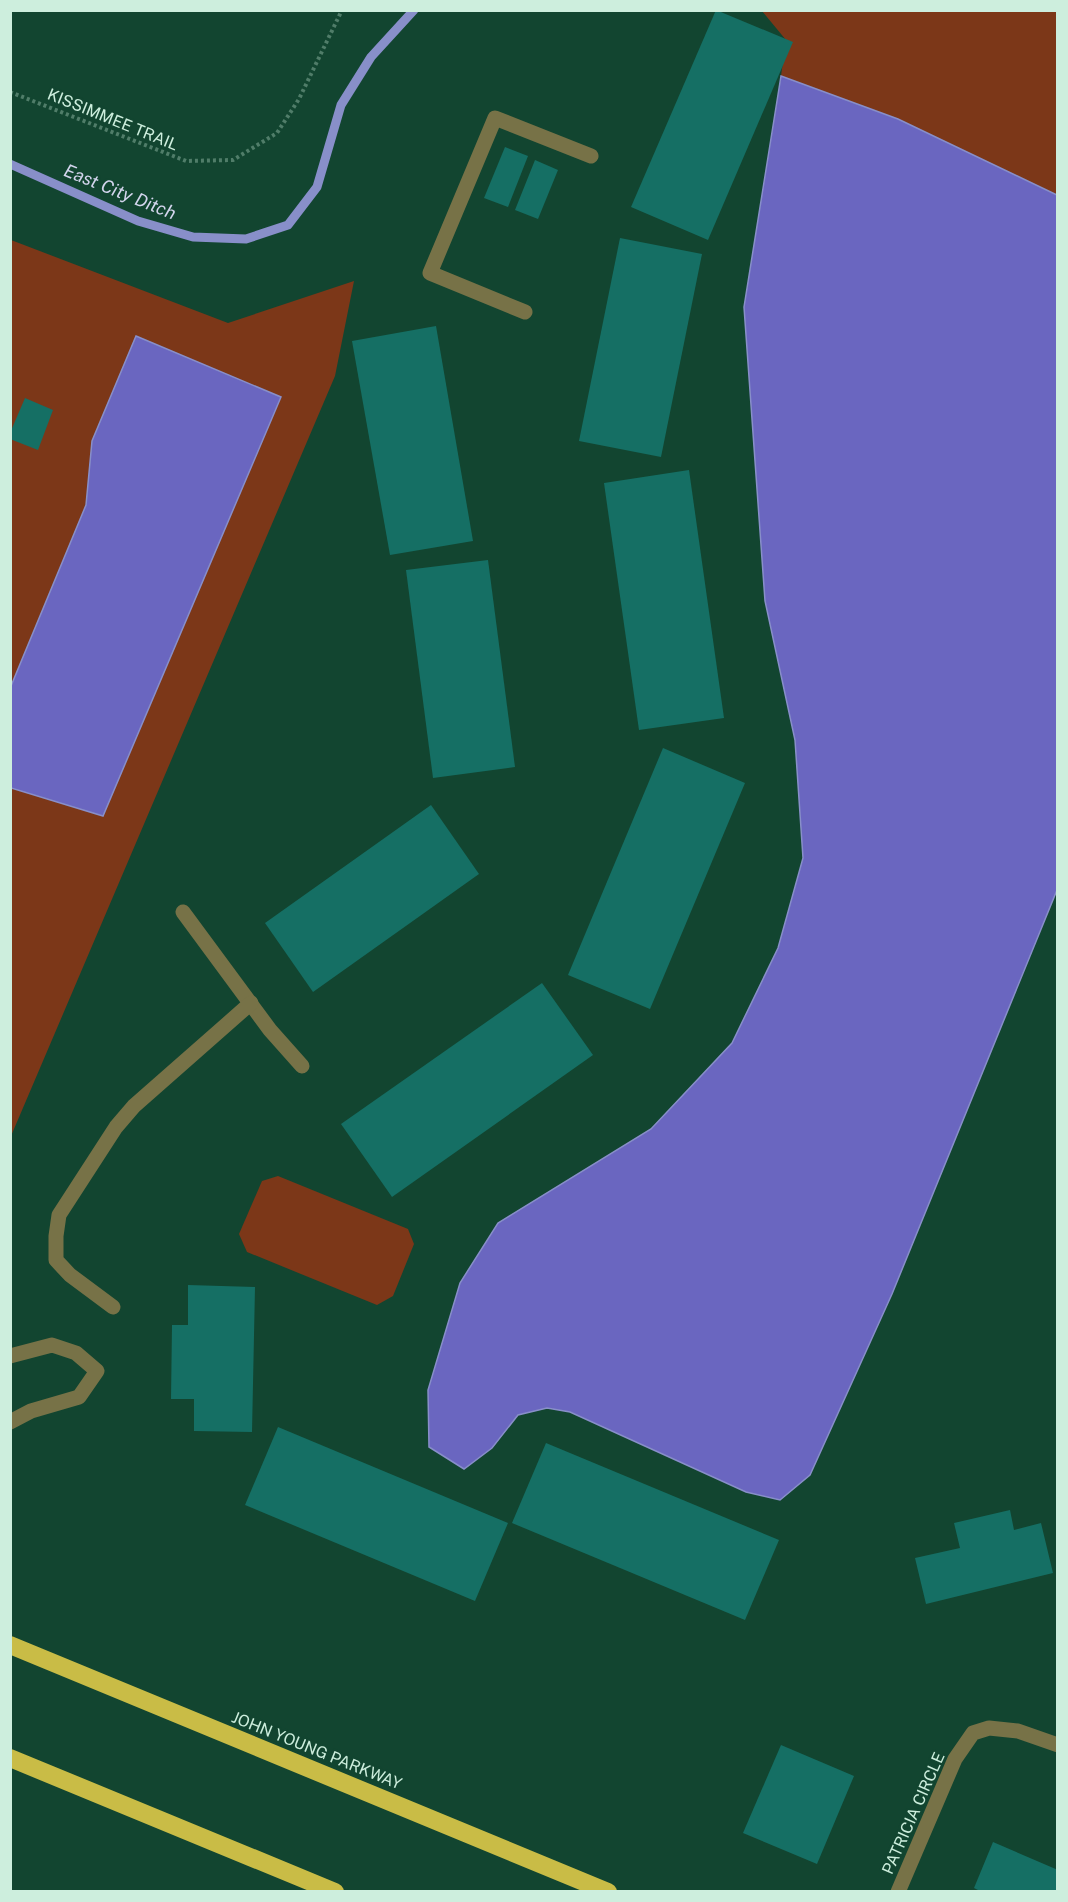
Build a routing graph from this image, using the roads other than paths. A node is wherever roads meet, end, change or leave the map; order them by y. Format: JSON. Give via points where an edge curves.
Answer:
{"nodes":[{"id":1,"x":591,"y":156,"type":"dead end"},
{"id":2,"x":525,"y":312,"type":"dead end"},
{"id":3,"x":183,"y":912,"type":"dead end"},
{"id":4,"x":251,"y":1003,"type":"junction"},
{"id":5,"x":302,"y":1066,"type":"dead end"},
{"id":6,"x":113,"y":1307,"type":"dead end"},
{"id":7,"x":10,"y":1356,"type":"edge"},
{"id":8,"x":10,"y":1422,"type":"edge"},
{"id":9,"x":10,"y":1645,"type":"edge"},
{"id":10,"x":1058,"y":1745,"type":"edge"},
{"id":11,"x":10,"y":1758,"type":"edge"},
{"id":12,"x":335,"y":1892,"type":"edge"},
{"id":13,"x":608,"y":1892,"type":"edge"},
{"id":14,"x":898,"y":1892,"type":"edge"}],
"edges":[{"from":1,"to":2,"type":"street","via":[[495,118],[430,273]]},
{"from":3,"to":4,"type":"street"},
{"from":4,"to":5,"type":"street"},
{"from":4,"to":6,"type":"street","via":[[134,1106],[59,1215],[56,1260]]},
{"from":7,"to":8,"type":"street","via":[[52,1346],[76,1353],[97,1371],[79,1397],[31,1411]]},
{"from":9,"to":13,"type":"highway","name":"JOHN YOUNG PARKWAY"},
{"from":10,"to":14,"type":"street","name":"PATRICIA CIRCLE","via":[[1018,1731],[989,1728],[973,1733],[955,1759]]},
{"from":11,"to":12,"type":"highway"}]}
